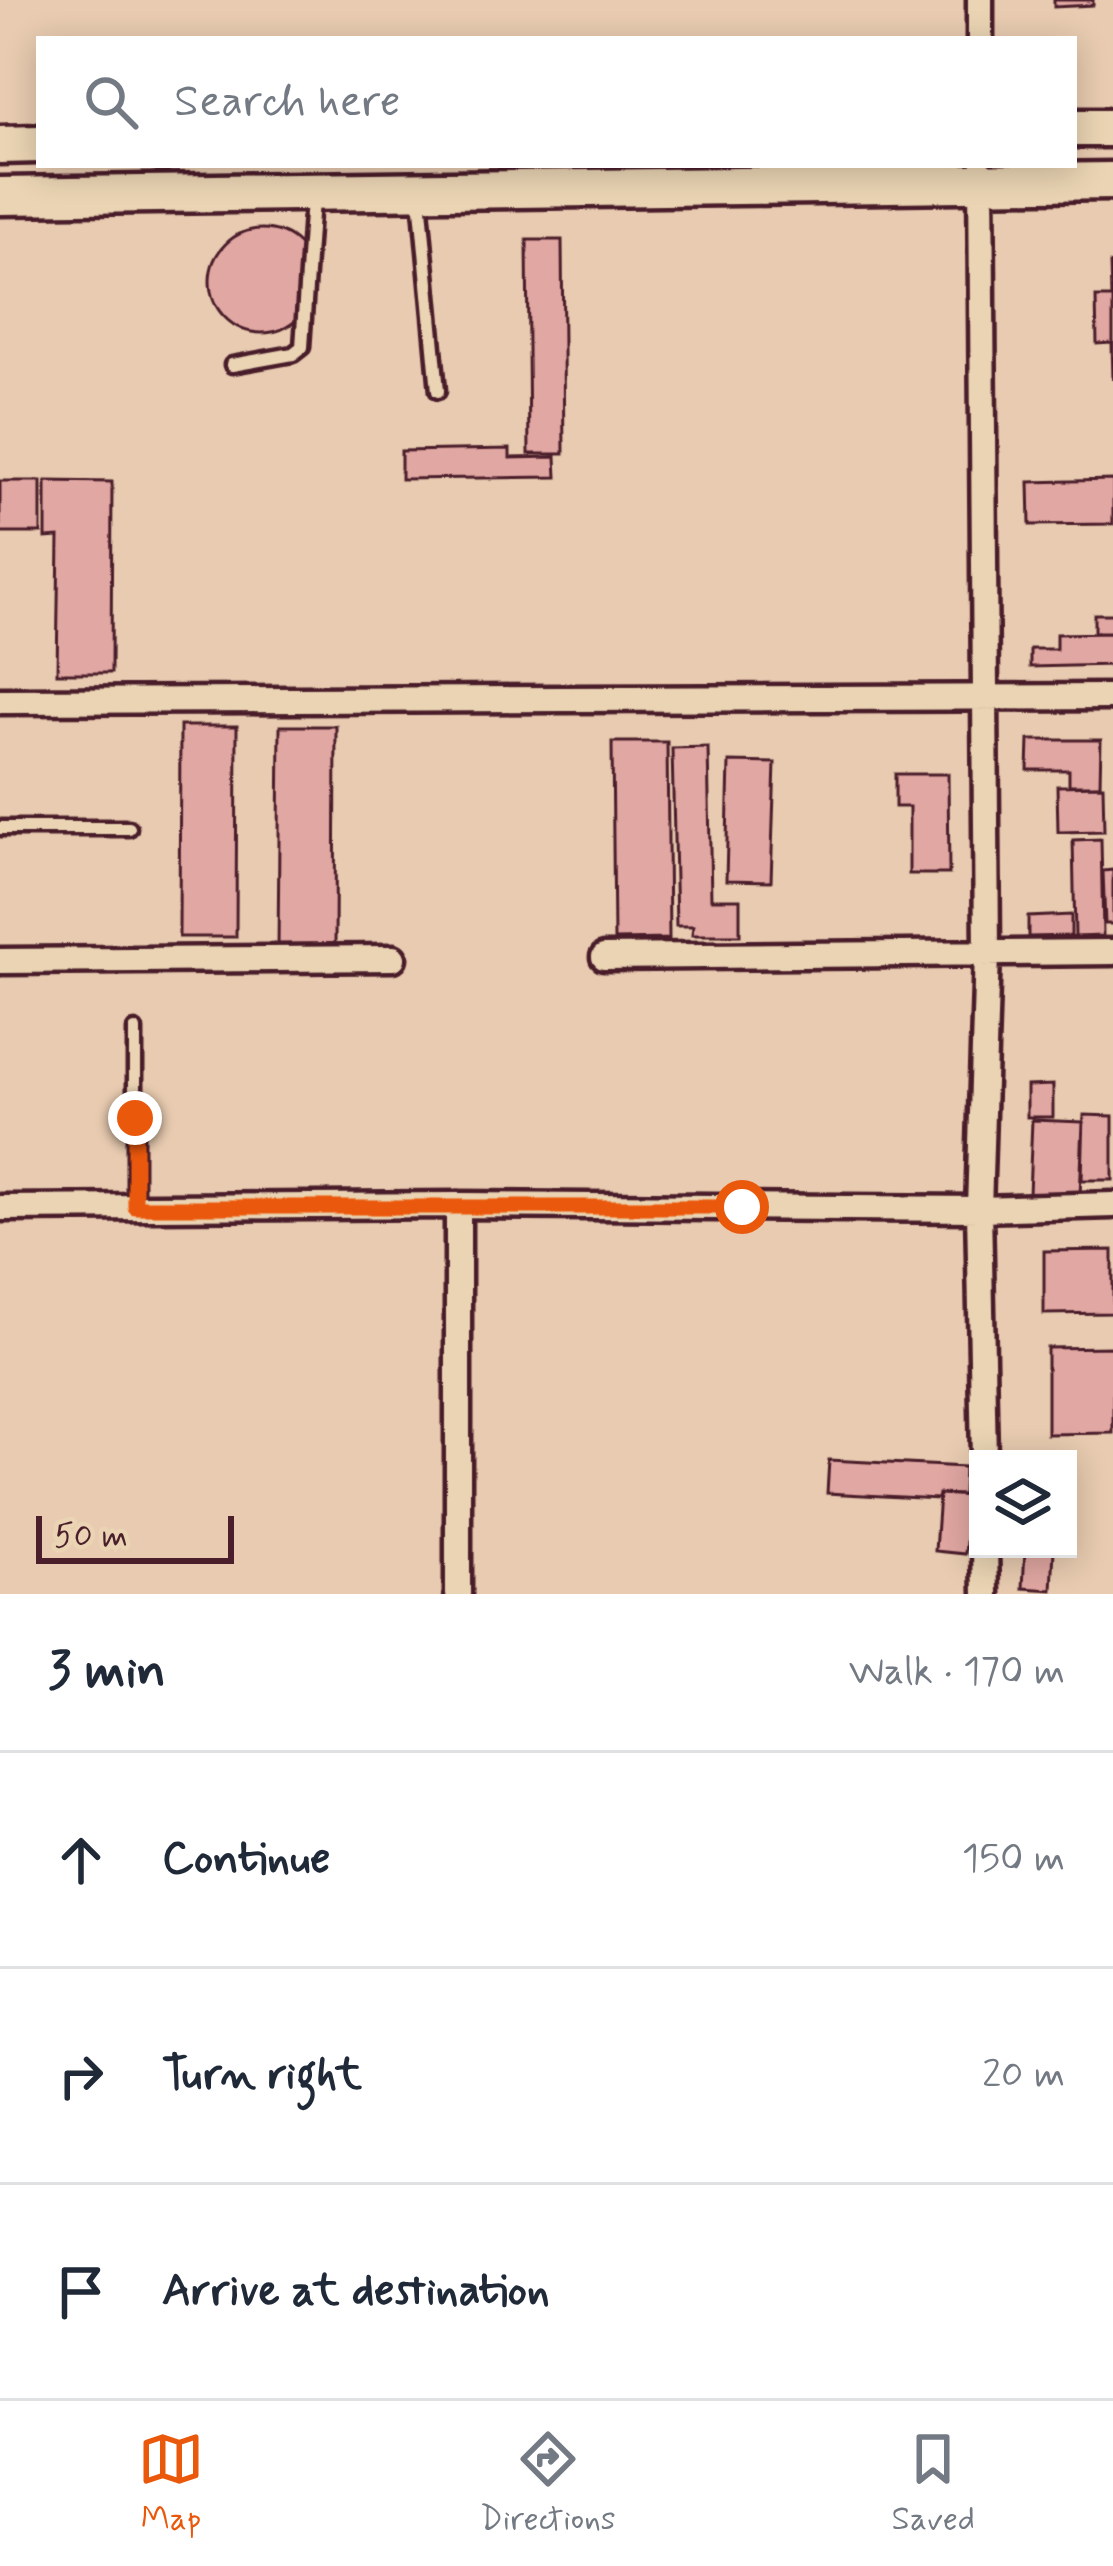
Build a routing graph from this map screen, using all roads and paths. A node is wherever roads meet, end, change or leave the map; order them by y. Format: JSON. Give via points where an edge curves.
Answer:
{"nodes":[{"id":1,"x":980,"y":0,"type":"edge"},
{"id":2,"x":980,"y":36,"type":"edge"},
{"id":3,"x":1077,"y":128,"type":"edge"},
{"id":4,"x":1113,"y":128,"type":"edge"},
{"id":5,"x":36,"y":144,"type":"edge"},
{"id":6,"x":0,"y":145,"type":"edge"},
{"id":7,"x":981,"y":173,"type":"edge"},
{"id":8,"x":599,"y":176,"type":"edge"},
{"id":9,"x":1113,"y":181,"type":"edge"},
{"id":10,"x":295,"y":183,"type":"edge"},
{"id":11,"x":419,"y":190,"type":"junction"},
{"id":12,"x":0,"y":196,"type":"edge"},
{"id":13,"x":232,"y":365,"type":"dead end"},
{"id":14,"x":438,"y":391,"type":"dead end"},
{"id":15,"x":1113,"y":697,"type":"edge"},
{"id":16,"x":985,"y":698,"type":"junction"},
{"id":17,"x":0,"y":701,"type":"edge"},
{"id":18,"x":0,"y":828,"type":"edge"},
{"id":19,"x":129,"y":828,"type":"dead end"},
{"id":20,"x":1113,"y":952,"type":"edge"},
{"id":21,"x":987,"y":953,"type":"junction"},
{"id":22,"x":604,"y":957,"type":"dead end"},
{"id":23,"x":393,"y":958,"type":"dead end"},
{"id":24,"x":0,"y":961,"type":"edge"},
{"id":25,"x":135,"y":1030,"type":"dead end"},
{"id":26,"x":458,"y":1204,"type":"junction"},
{"id":27,"x":1113,"y":1205,"type":"edge"},
{"id":28,"x":135,"y":1207,"type":"junction"},
{"id":29,"x":0,"y":1208,"type":"edge"},
{"id":30,"x":979,"y":1210,"type":"junction"},
{"id":31,"x":984,"y":1450,"type":"edge"},
{"id":32,"x":986,"y":1558,"type":"edge"},
{"id":33,"x":458,"y":1594,"type":"edge"},
{"id":34,"x":986,"y":1594,"type":"edge"}],
"edges":[{"from":1,"to":2,"type":"street"},
{"from":3,"to":4,"type":"street"},
{"from":5,"to":6,"type":"street"},
{"from":7,"to":8,"type":"street"},
{"from":7,"to":9,"type":"street"},
{"from":7,"to":16,"type":"street"},
{"from":8,"to":11,"type":"street"},
{"from":10,"to":11,"type":"street"},
{"from":10,"to":12,"type":"street"},
{"from":10,"to":13,"type":"lane","via":[[302,347]]},
{"from":11,"to":14,"type":"lane"},
{"from":15,"to":16,"type":"street"},
{"from":16,"to":17,"type":"street"},
{"from":16,"to":21,"type":"street"},
{"from":18,"to":19,"type":"lane"},
{"from":20,"to":21,"type":"street"},
{"from":21,"to":22,"type":"street"},
{"from":21,"to":30,"type":"street"},
{"from":23,"to":24,"type":"street"},
{"from":25,"to":28,"type":"lane"},
{"from":26,"to":28,"type":"street"},
{"from":26,"to":30,"type":"street"},
{"from":26,"to":33,"type":"street"},
{"from":27,"to":30,"type":"street"},
{"from":28,"to":29,"type":"street"},
{"from":30,"to":31,"type":"street"},
{"from":32,"to":34,"type":"street"}]}
